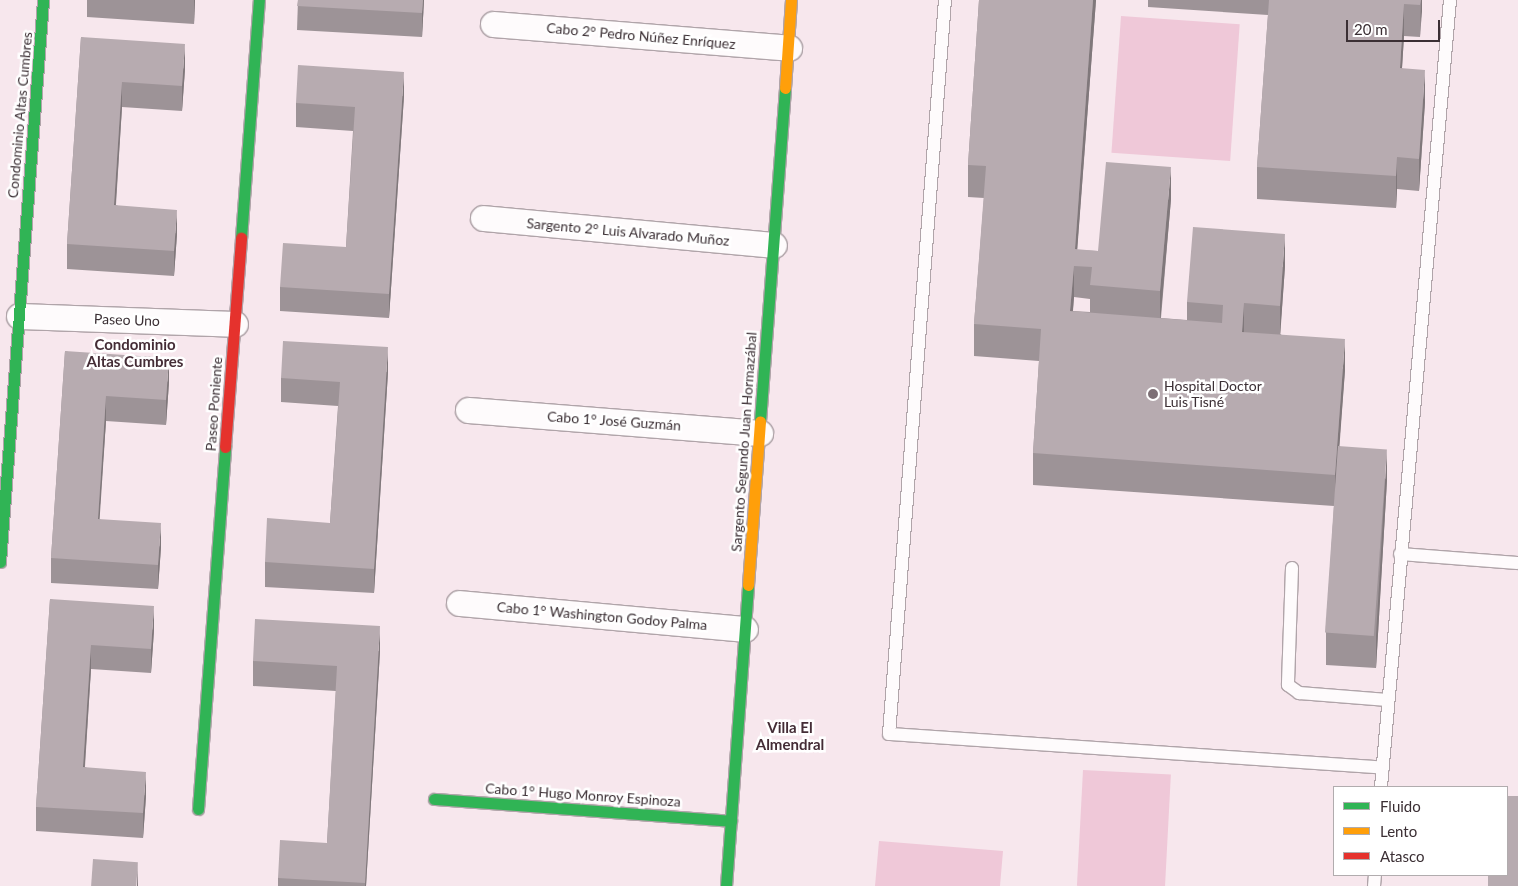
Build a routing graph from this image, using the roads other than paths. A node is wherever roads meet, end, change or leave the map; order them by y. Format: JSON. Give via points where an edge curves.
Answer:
{"nodes":[{"id":1,"x":43,"y":0,"type":"edge"},
{"id":2,"x":259,"y":0,"type":"edge"},
{"id":3,"x":791,"y":0,"type":"edge"},
{"id":4,"x":945,"y":0,"type":"edge"},
{"id":5,"x":1450,"y":0,"type":"edge"},
{"id":6,"x":493,"y":24,"type":"dead end"},
{"id":7,"x":789,"y":48,"type":"junction"},
{"id":8,"x":483,"y":218,"type":"dead end"},
{"id":9,"x":774,"y":245,"type":"junction"},
{"id":10,"x":19,"y":316,"type":"junction"},
{"id":11,"x":235,"y":324,"type":"junction"},
{"id":12,"x":468,"y":410,"type":"dead end"},
{"id":13,"x":760,"y":433,"type":"junction"},
{"id":14,"x":1400,"y":554,"type":"junction"},
{"id":15,"x":0,"y":562,"type":"edge"},
{"id":16,"x":1518,"y":563,"type":"edge"},
{"id":17,"x":1292,"y":568,"type":"dead end"},
{"id":18,"x":459,"y":603,"type":"dead end"},
{"id":19,"x":745,"y":629,"type":"junction"},
{"id":20,"x":1388,"y":700,"type":"junction"},
{"id":21,"x":1382,"y":768,"type":"junction"},
{"id":22,"x":1381,"y":786,"type":"edge"},
{"id":23,"x":434,"y":799,"type":"dead end"},
{"id":24,"x":198,"y":810,"type":"dead end"},
{"id":25,"x":730,"y":821,"type":"junction"},
{"id":26,"x":726,"y":886,"type":"edge"}],
"edges":[{"from":1,"to":10,"type":"street","name":"Condominio Altas Cumbres"},
{"from":2,"to":11,"type":"street","name":"Paseo Poniente"},
{"from":3,"to":7,"type":"street","name":"Sargento Segundo Juan Hormazábal"},
{"from":4,"to":21,"type":"lane","via":[[890,734]]},
{"from":5,"to":14,"type":"lane"},
{"from":6,"to":7,"type":"street","name":"Cabo 2° Pedro Núñez Enríquez"},
{"from":7,"to":9,"type":"street","name":"Sargento Segundo Juan Hormazábal"},
{"from":8,"to":9,"type":"street","name":"Sargento 2° Luis Alvarado Muñoz"},
{"from":9,"to":13,"type":"street","name":"Sargento Segundo Juan Hormazábal"},
{"from":10,"to":11,"type":"street","name":"Paseo Uno"},
{"from":10,"to":15,"type":"street","name":"Condominio Altas Cumbres"},
{"from":11,"to":24,"type":"street","name":"Paseo Poniente"},
{"from":12,"to":13,"type":"street","name":"Cabo 1° José Guzmán"},
{"from":13,"to":19,"type":"street","name":"Sargento Segundo Juan Hormazábal"},
{"from":14,"to":16,"type":"lane"},
{"from":14,"to":20,"type":"lane"},
{"from":17,"to":20,"type":"lane","via":[[1288,685],[1299,693]]},
{"from":18,"to":19,"type":"street","name":"Cabo 1° Washington Godoy Palma"},
{"from":19,"to":25,"type":"street","name":"Sargento Segundo Juan Hormazábal"},
{"from":20,"to":21,"type":"lane"},
{"from":21,"to":22,"type":"lane"},
{"from":23,"to":25,"type":"street","name":"Cabo 1° Hugo Monroy Espinoza"},
{"from":25,"to":26,"type":"street","name":"Sargento Segundo Juan Hormazábal"}]}
